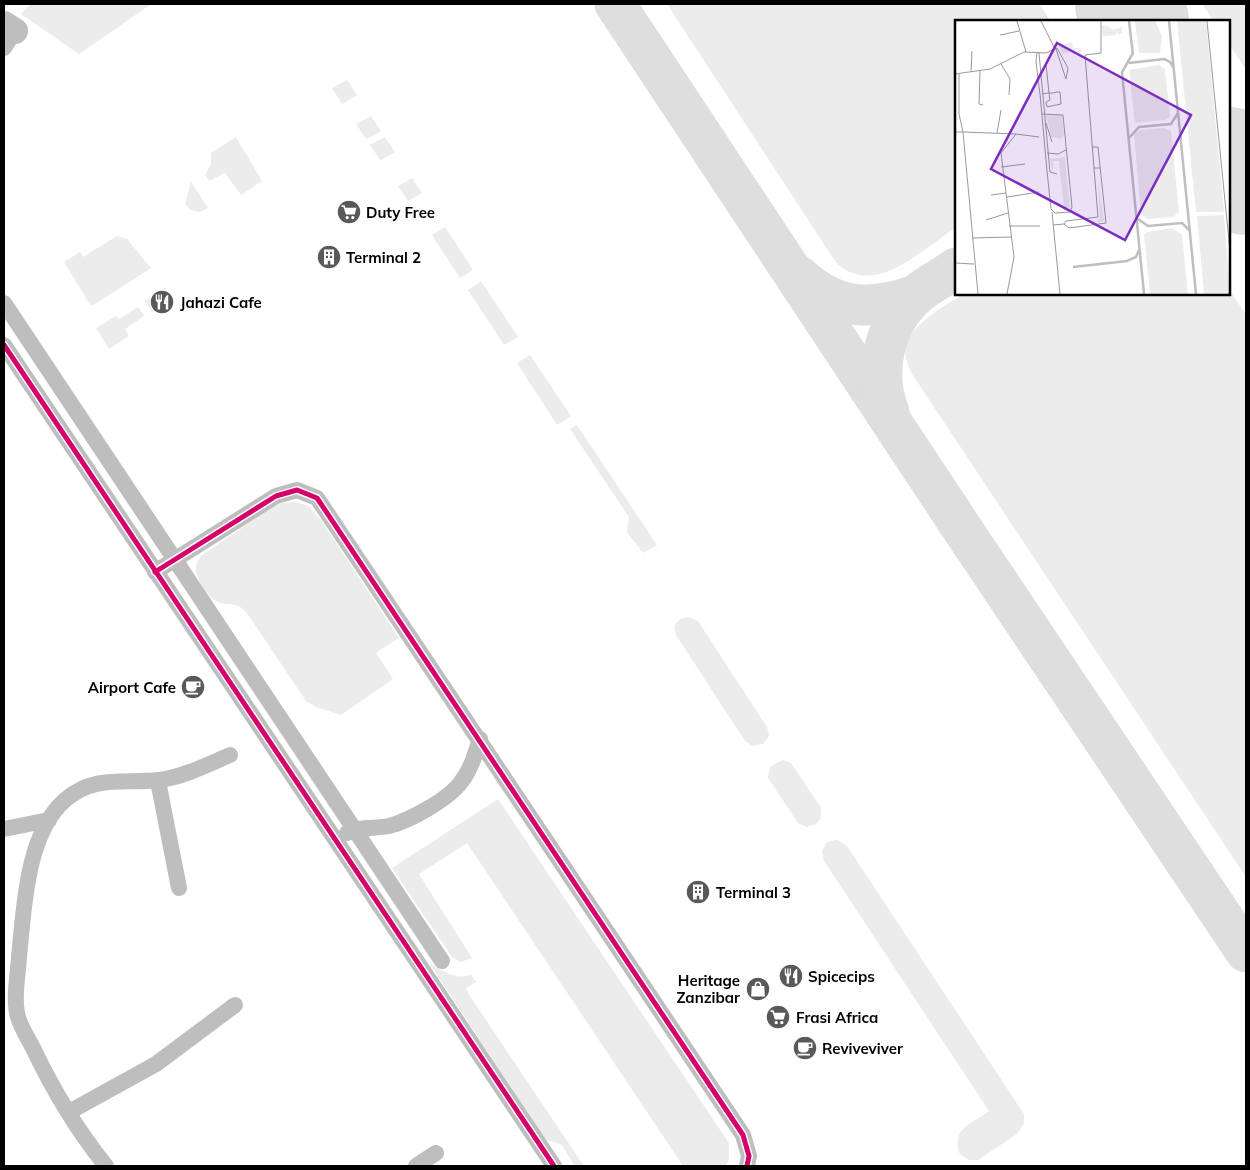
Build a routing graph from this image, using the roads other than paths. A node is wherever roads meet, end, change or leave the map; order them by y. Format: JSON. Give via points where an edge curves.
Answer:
{"nodes":[{"id":1,"x":4,"y":303,"type":"edge"},
{"id":2,"x":4,"y":345,"type":"edge"},
{"id":3,"x":175,"y":560,"type":"junction"},
{"id":4,"x":156,"y":572,"type":"junction"},
{"id":5,"x":480,"y":740,"type":"junction"},
{"id":6,"x":230,"y":756,"type":"dead end"},
{"id":7,"x":158,"y":780,"type":"junction"},
{"id":8,"x":49,"y":820,"type":"junction"},
{"id":9,"x":4,"y":829,"type":"edge"},
{"id":10,"x":355,"y":829,"type":"junction"},
{"id":11,"x":336,"y":841,"type":"junction"},
{"id":12,"x":179,"y":888,"type":"dead end"},
{"id":13,"x":442,"y":962,"type":"dead end"},
{"id":14,"x":236,"y":1005,"type":"dead end"},
{"id":15,"x":69,"y":1112,"type":"junction"},
{"id":16,"x":436,"y":1153,"type":"dead end"},
{"id":17,"x":106,"y":1166,"type":"edge"},
{"id":18,"x":416,"y":1166,"type":"edge"},
{"id":19,"x":554,"y":1166,"type":"edge"},
{"id":20,"x":746,"y":1166,"type":"edge"}],
"edges":[{"from":1,"to":3,"type":"street"},
{"from":2,"to":4,"type":"street"},
{"from":3,"to":4,"type":"street"},
{"from":3,"to":5,"type":"street","via":[[281,494],[297,490],[316,498]]},
{"from":3,"to":10,"type":"street"},
{"from":4,"to":11,"type":"street"},
{"from":5,"to":10,"type":"street","via":[[472,764],[460,784],[436,803],[394,824]]},
{"from":5,"to":20,"type":"street","via":[[743,1135],[749,1156]]},
{"from":6,"to":7,"type":"street","via":[[181,776]]},
{"from":7,"to":8,"type":"street","via":[[112,780],[86,788],[65,800]]},
{"from":7,"to":12,"type":"street"},
{"from":8,"to":9,"type":"street"},
{"from":8,"to":15,"type":"street","via":[[30,867],[17,982],[18,1016],[44,1071]]},
{"from":10,"to":11,"type":"street"},
{"from":10,"to":13,"type":"street"},
{"from":11,"to":19,"type":"street"},
{"from":14,"to":15,"type":"street","via":[[156,1064]]},
{"from":15,"to":17,"type":"street","via":[[77,1129]]},
{"from":16,"to":18,"type":"street"}]}
